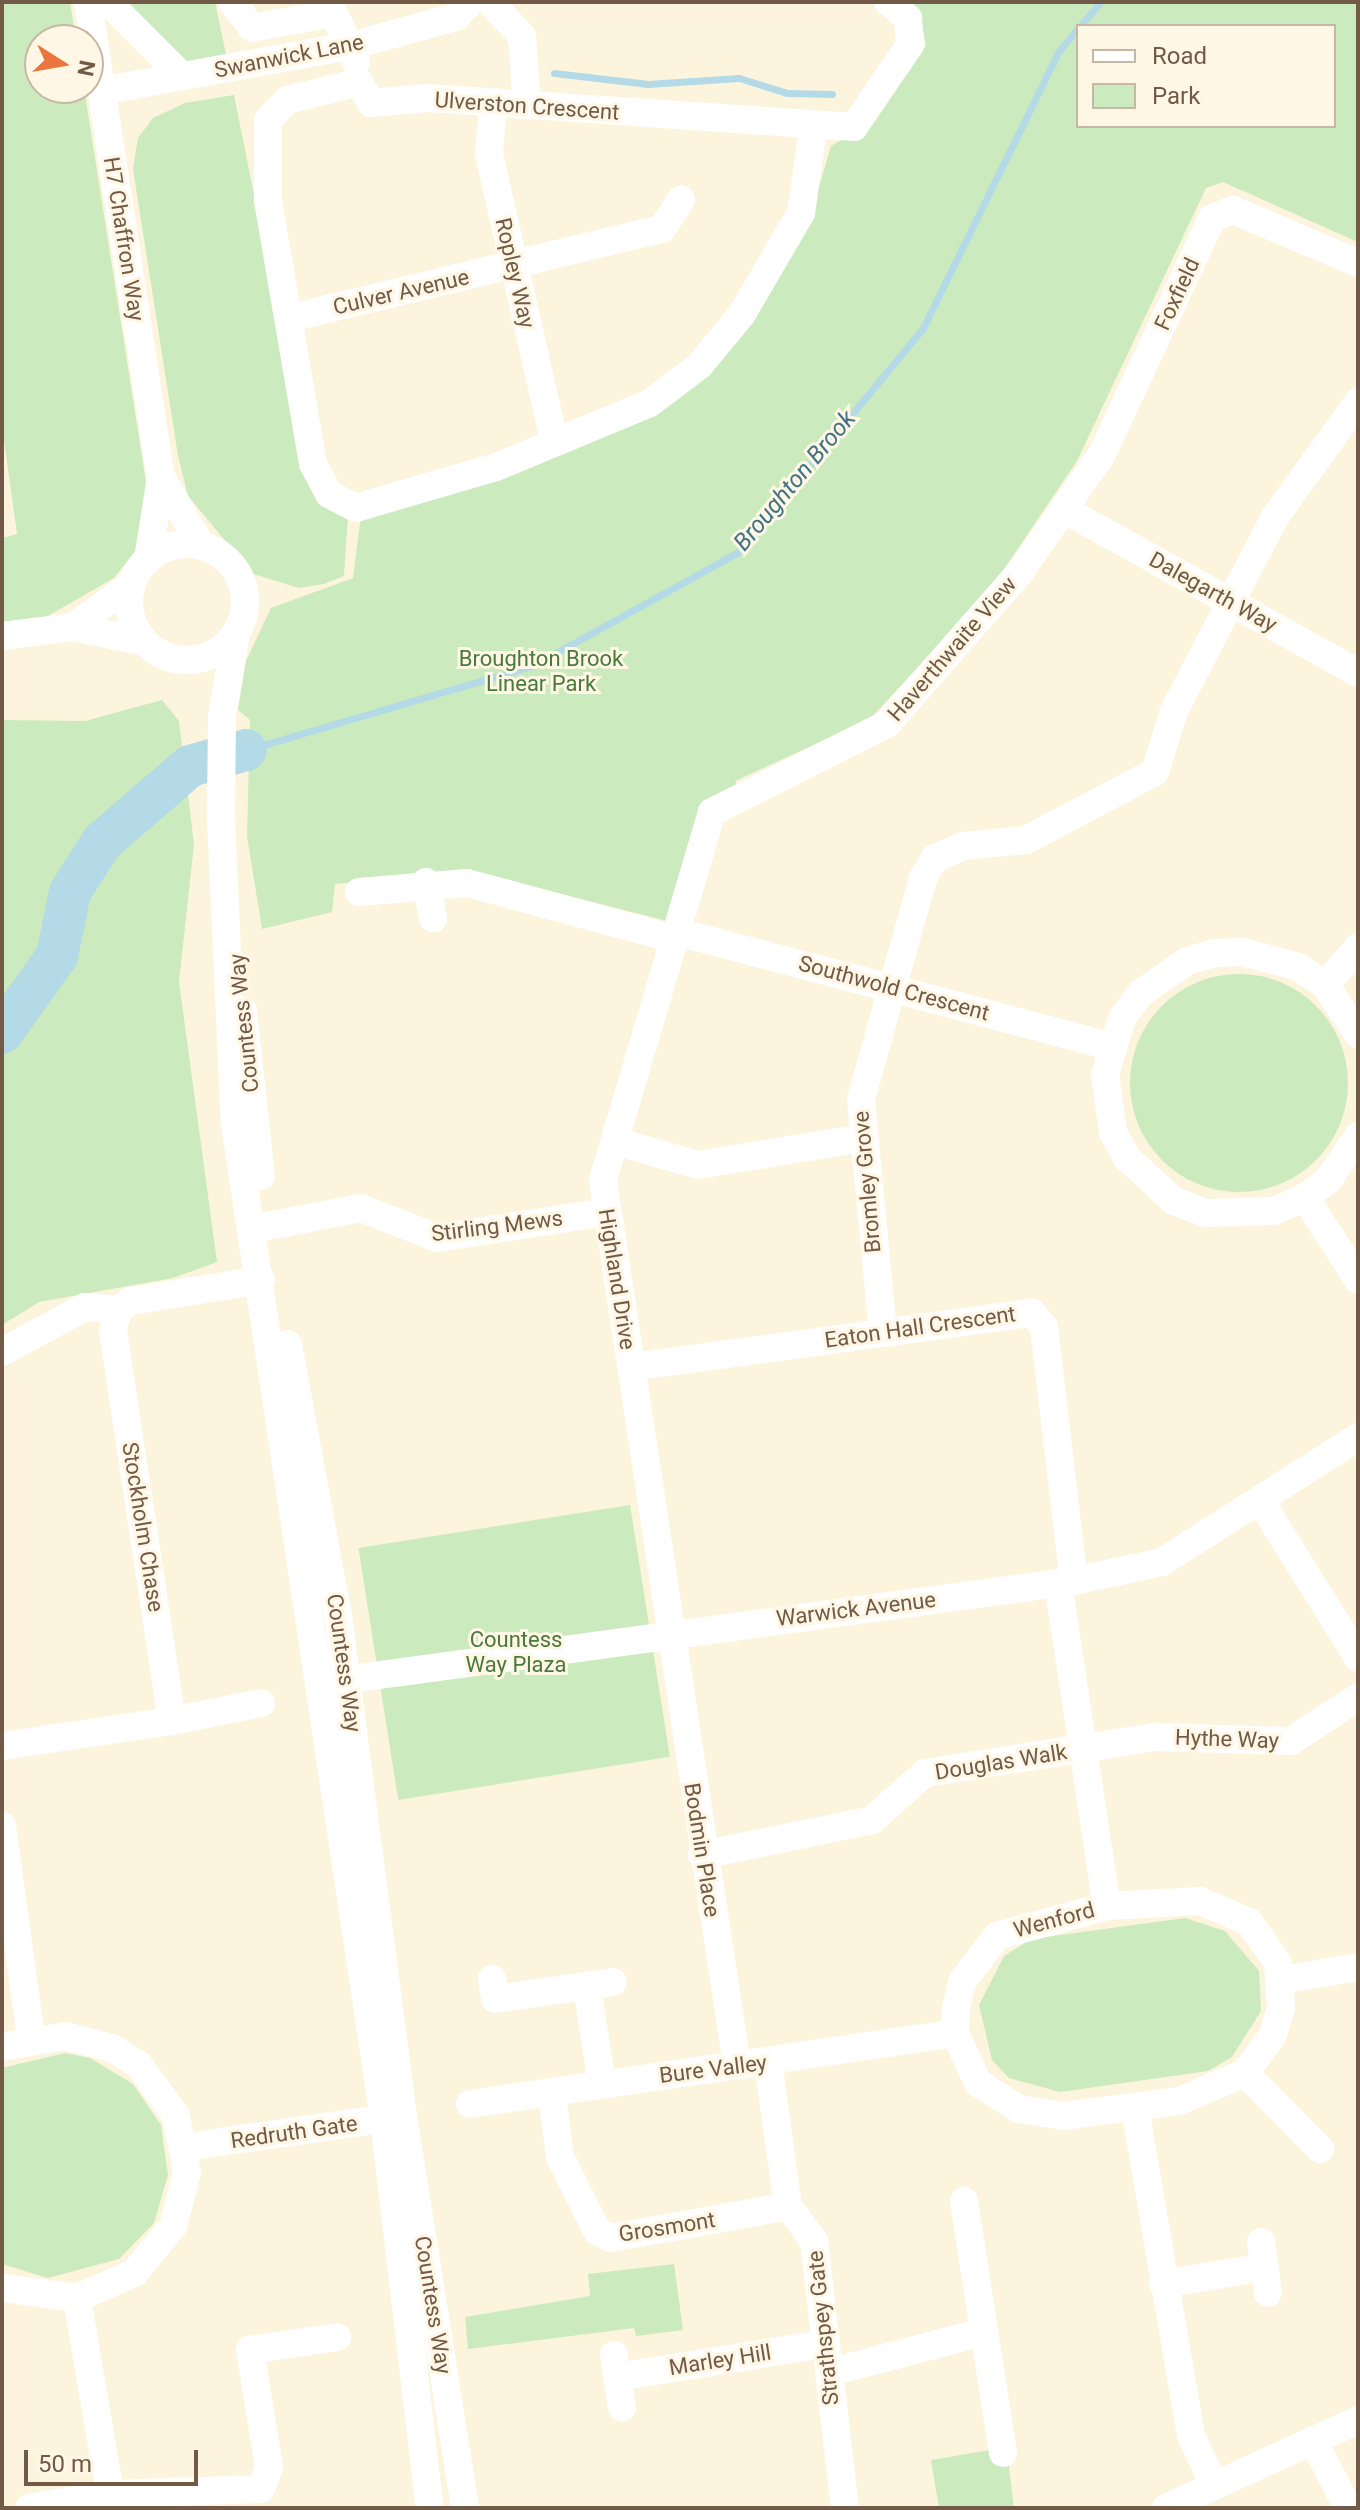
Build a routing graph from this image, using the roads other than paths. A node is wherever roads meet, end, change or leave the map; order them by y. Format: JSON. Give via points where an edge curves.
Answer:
{"nodes":[{"id":1,"x":88,"y":2,"type":"edge"},
{"id":2,"x":108,"y":2,"type":"edge"},
{"id":3,"x":232,"y":2,"type":"edge"},
{"id":4,"x":470,"y":2,"type":"edge"},
{"id":5,"x":490,"y":2,"type":"edge"},
{"id":6,"x":888,"y":2,"type":"edge"},
{"id":7,"x":91,"y":24,"type":"edge"},
{"id":8,"x":354,"y":45,"type":"junction"},
{"id":9,"x":182,"y":76,"type":"junction"},
{"id":10,"x":359,"y":82,"type":"junction"},
{"id":11,"x":104,"y":90,"type":"edge"},
{"id":12,"x":103,"y":104,"type":"edge"},
{"id":13,"x":493,"y":105,"type":"junction"},
{"id":14,"x":527,"y":105,"type":"junction"},
{"id":15,"x":813,"y":129,"type":"junction"},
{"id":16,"x":681,"y":200,"type":"dead end"},
{"id":17,"x":1358,"y":263,"type":"edge"},
{"id":18,"x":513,"y":266,"type":"junction"},
{"id":19,"x":290,"y":318,"type":"junction"},
{"id":20,"x":1358,"y":402,"type":"edge"},
{"id":21,"x":554,"y":439,"type":"junction"},
{"id":22,"x":161,"y":477,"type":"junction"},
{"id":23,"x":1067,"y":511,"type":"junction"},
{"id":24,"x":201,"y":545,"type":"junction"},
{"id":25,"x":148,"y":559,"type":"junction"},
{"id":26,"x":132,"y":584,"type":"junction"},
{"id":27,"x":1232,"y":604,"type":"junction"},
{"id":28,"x":73,"y":627,"type":"junction"},
{"id":29,"x":236,"y":634,"type":"junction"},
{"id":30,"x":2,"y":636,"type":"edge"},
{"id":31,"x":145,"y":642,"type":"junction"},
{"id":32,"x":180,"y":660,"type":"junction"},
{"id":33,"x":1358,"y":673,"type":"edge"},
{"id":34,"x":222,"y":716,"type":"junction"},
{"id":35,"x":426,"y":882,"type":"junction"},
{"id":36,"x":359,"y":892,"type":"dead end"},
{"id":37,"x":433,"y":918,"type":"dead end"},
{"id":38,"x":676,"y":936,"type":"junction"},
{"id":39,"x":1358,"y":947,"type":"edge"},
{"id":40,"x":1325,"y":985,"type":"junction"},
{"id":41,"x":892,"y":987,"type":"junction"},
{"id":42,"x":1358,"y":1034,"type":"edge"},
{"id":43,"x":1110,"y":1046,"type":"junction"},
{"id":44,"x":1358,"y":1136,"type":"edge"},
{"id":45,"x":863,"y":1138,"type":"junction"},
{"id":46,"x":615,"y":1141,"type":"junction"},
{"id":47,"x":1305,"y":1197,"type":"junction"},
{"id":48,"x":606,"y":1212,"type":"junction"},
{"id":49,"x":259,"y":1227,"type":"junction"},
{"id":50,"x":261,"y":1280,"type":"junction"},
{"id":51,"x":1358,"y":1280,"type":"edge"},
{"id":52,"x":118,"y":1310,"type":"junction"},
{"id":53,"x":883,"y":1333,"type":"junction"},
{"id":54,"x":2,"y":1352,"type":"edge"},
{"id":55,"x":631,"y":1367,"type":"junction"},
{"id":56,"x":1358,"y":1437,"type":"edge"},
{"id":57,"x":1261,"y":1502,"type":"junction"},
{"id":58,"x":1066,"y":1582,"type":"junction"},
{"id":59,"x":670,"y":1635,"type":"junction"},
{"id":60,"x":1357,"y":1655,"type":"edge"},
{"id":61,"x":333,"y":1681,"type":"junction"},
{"id":62,"x":1358,"y":1697,"type":"edge"},
{"id":63,"x":261,"y":1703,"type":"dead end"},
{"id":64,"x":172,"y":1721,"type":"junction"},
{"id":65,"x":2,"y":1746,"type":"edge"},
{"id":66,"x":1083,"y":1750,"type":"junction"},
{"id":67,"x":2,"y":1826,"type":"edge"},
{"id":68,"x":702,"y":1855,"type":"junction"},
{"id":69,"x":1107,"y":1906,"type":"junction"},
{"id":70,"x":1358,"y":1967,"type":"edge"},
{"id":71,"x":492,"y":1979,"type":"dead end"},
{"id":72,"x":1282,"y":1980,"type":"junction"},
{"id":73,"x":955,"y":2033,"type":"junction"},
{"id":74,"x":31,"y":2037,"type":"junction"},
{"id":75,"x":2,"y":2047,"type":"edge"},
{"id":76,"x":768,"y":2062,"type":"junction"},
{"id":77,"x":737,"y":2065,"type":"junction"},
{"id":78,"x":1245,"y":2073,"type":"junction"},
{"id":79,"x":602,"y":2084,"type":"junction"},
{"id":80,"x":552,"y":2094,"type":"junction"},
{"id":81,"x":470,"y":2104,"type":"dead end"},
{"id":82,"x":1135,"y":2108,"type":"junction"},
{"id":83,"x":394,"y":2117,"type":"junction"},
{"id":84,"x":185,"y":2147,"type":"junction"},
{"id":85,"x":1321,"y":2148,"type":"dead end"},
{"id":86,"x":964,"y":2201,"type":"dead end"},
{"id":87,"x":788,"y":2206,"type":"junction"},
{"id":88,"x":1264,"y":2267,"type":"dead end"},
{"id":89,"x":1163,"y":2284,"type":"junction"},
{"id":90,"x":2,"y":2288,"type":"edge"},
{"id":91,"x":77,"y":2298,"type":"junction"},
{"id":92,"x":984,"y":2332,"type":"junction"},
{"id":93,"x":337,"y":2337,"type":"dead end"},
{"id":94,"x":824,"y":2344,"type":"junction"},
{"id":95,"x":831,"y":2372,"type":"junction"},
{"id":96,"x":622,"y":2407,"type":"dead end"},
{"id":97,"x":1358,"y":2420,"type":"edge"},
{"id":98,"x":1313,"y":2440,"type":"junction"},
{"id":99,"x":1003,"y":2453,"type":"dead end"},
{"id":100,"x":1214,"y":2484,"type":"junction"},
{"id":101,"x":110,"y":2494,"type":"junction"},
{"id":102,"x":29,"y":2508,"type":"edge"},
{"id":103,"x":430,"y":2508,"type":"edge"},
{"id":104,"x":465,"y":2508,"type":"edge"},
{"id":105,"x":845,"y":2508,"type":"edge"},
{"id":106,"x":1166,"y":2508,"type":"edge"},
{"id":107,"x":1348,"y":2508,"type":"edge"}],
"edges":[{"from":1,"to":7,"type":"street","name":"H7 Chaffron Way"},
{"from":2,"to":9,"type":"street"},
{"from":3,"to":8,"type":"street","via":[[252,28],[334,13]]},
{"from":4,"to":8,"type":"street","name":"Swanwick Lane","via":[[456,17]]},
{"from":5,"to":14,"type":"street","via":[[522,36]]},
{"from":6,"to":15,"type":"street","name":"Ulverston Crescent","via":[[908,18],[910,45],[854,127]]},
{"from":8,"to":9,"type":"street","name":"Swanwick Lane"},
{"from":8,"to":10,"type":"street"},
{"from":9,"to":11,"type":"street","name":"Swanwick Lane"},
{"from":10,"to":13,"type":"street","name":"Ulverston Crescent","via":[[371,103],[428,98]]},
{"from":10,"to":19,"type":"street","via":[[287,100],[268,120],[268,200]]},
{"from":12,"to":22,"type":"street","name":"H7 Chaffron Way"},
{"from":13,"to":14,"type":"street","name":"Ulverston Crescent"},
{"from":13,"to":18,"type":"street","name":"Ropley Way","via":[[489,154]]},
{"from":14,"to":15,"type":"street","name":"Ulverston Crescent"},
{"from":15,"to":21,"type":"street","via":[[801,213],[742,314],[700,365],[650,403]]},
{"from":16,"to":18,"type":"street","name":"Culver Avenue","via":[[662,229]]},
{"from":17,"to":23,"type":"street","name":"Foxfield","via":[[1233,210],[1212,218],[1102,454]]},
{"from":18,"to":19,"type":"street","name":"Culver Avenue"},
{"from":18,"to":21,"type":"street","name":"Ropley Way"},
{"from":19,"to":21,"type":"street","via":[[313,464],[329,494],[356,508],[496,467]]},
{"from":20,"to":27,"type":"street","via":[[1275,517]]},
{"from":22,"to":24,"type":"street","name":"H7 Chaffron Way"},
{"from":22,"to":25,"type":"street","name":"H7 Chaffron Way"},
{"from":23,"to":27,"type":"street","name":"Dalegarth Way"},
{"from":23,"to":38,"type":"street","name":"Haverthwaite View","via":[[887,724],[712,812]]},
{"from":24,"to":25,"type":"street","via":[[173,545]]},
{"from":24,"to":29,"type":"street","via":[[228,560],[244,588]]},
{"from":25,"to":26,"type":"street"},
{"from":26,"to":28,"type":"street"},
{"from":26,"to":31,"type":"street","via":[[130,615]]},
{"from":27,"to":33,"type":"street","name":"Dalegarth Way"},
{"from":27,"to":41,"type":"street","name":"Bromley Grove","via":[[1174,711],[1155,772],[1026,840],[963,846],[935,858]]},
{"from":28,"to":30,"type":"street"},
{"from":28,"to":31,"type":"street"},
{"from":29,"to":32,"type":"street","via":[[211,655]]},
{"from":29,"to":34,"type":"street","name":"Countess Way"},
{"from":31,"to":32,"type":"street"},
{"from":32,"to":34,"type":"street","via":[[204,682]]},
{"from":34,"to":49,"type":"street","name":"Countess Way","via":[[221,819]]},
{"from":35,"to":36,"type":"street","name":"Southwold Crescent"},
{"from":35,"to":37,"type":"street"},
{"from":35,"to":38,"type":"street","name":"Southwold Crescent","via":[[467,883]]},
{"from":38,"to":41,"type":"street","name":"Southwold Crescent"},
{"from":38,"to":46,"type":"street","name":"Highland Drive"},
{"from":39,"to":40,"type":"street"},
{"from":40,"to":42,"type":"street"},
{"from":40,"to":43,"type":"street","via":[[1271,956],[1215,953],[1187,961],[1141,993]]},
{"from":41,"to":43,"type":"street","name":"Southwold Crescent"},
{"from":41,"to":45,"type":"street","name":"Bromley Grove","via":[[861,1099]]},
{"from":43,"to":47,"type":"street","via":[[1106,1104],[1120,1145],[1146,1181],[1195,1209],[1240,1217]]},
{"from":44,"to":47,"type":"street","via":[[1328,1180]]},
{"from":45,"to":46,"type":"street","via":[[698,1165]]},
{"from":45,"to":53,"type":"street","name":"Bromley Grove"},
{"from":46,"to":48,"type":"street","name":"Highland Drive","via":[[603,1180]]},
{"from":47,"to":51,"type":"street"},
{"from":48,"to":49,"type":"street","name":"Stirling Mews","via":[[437,1238],[361,1208]]},
{"from":48,"to":55,"type":"street","name":"Highland Drive"},
{"from":49,"to":50,"type":"street","name":"Countess Way"},
{"from":49,"to":61,"type":"street","name":"Countess Way"},
{"from":50,"to":52,"type":"street","via":[[131,1301]]},
{"from":50,"to":61,"type":"street","name":"Countess Way"},
{"from":52,"to":54,"type":"street","via":[[85,1307]]},
{"from":52,"to":64,"type":"street","name":"Stockholm Chase","via":[[113,1330]]},
{"from":53,"to":55,"type":"street","name":"Eaton Hall Crescent"},
{"from":53,"to":58,"type":"street","name":"Eaton Hall Crescent","via":[[1017,1311],[1032,1313],[1044,1327]]},
{"from":55,"to":59,"type":"street","name":"Highland Drive"},
{"from":56,"to":57,"type":"street","name":"Warwick Avenue"},
{"from":57,"to":58,"type":"street","name":"Warwick Avenue","via":[[1162,1562]]},
{"from":57,"to":60,"type":"street"},
{"from":58,"to":59,"type":"street","name":"Warwick Avenue"},
{"from":58,"to":66,"type":"street","name":"Wenford"},
{"from":59,"to":61,"type":"street","name":"Warwick Avenue"},
{"from":59,"to":68,"type":"street","name":"Bodmin Place"},
{"from":61,"to":83,"type":"street","name":"Countess Way"},
{"from":62,"to":66,"type":"street","name":"Hythe Way","via":[[1291,1741],[1154,1737]]},
{"from":63,"to":64,"type":"street"},
{"from":64,"to":65,"type":"street"},
{"from":66,"to":68,"type":"street","name":"Douglas Walk","via":[[925,1773],[872,1820]]},
{"from":66,"to":69,"type":"street","name":"Wenford"},
{"from":67,"to":74,"type":"street"},
{"from":68,"to":77,"type":"street","name":"Bodmin Place"},
{"from":69,"to":72,"type":"street","name":"Wenford","via":[[1200,1901],[1224,1908],[1267,1942]]},
{"from":69,"to":73,"type":"street","name":"Wenford","via":[[997,1936],[962,1982]]},
{"from":70,"to":72,"type":"street"},
{"from":71,"to":79,"type":"street","via":[[495,1999],[600,1985]]},
{"from":72,"to":78,"type":"street","via":[[1273,2035]]},
{"from":73,"to":76,"type":"street","name":"Bure Valley"},
{"from":73,"to":82,"type":"street","via":[[978,2083],[1019,2109],[1064,2116]]},
{"from":74,"to":75,"type":"street"},
{"from":74,"to":84,"type":"street","via":[[81,2038],[139,2065],[176,2116]]},
{"from":76,"to":77,"type":"street","name":"Bure Valley"},
{"from":76,"to":87,"type":"street","name":"Strathspey Gate"},
{"from":77,"to":79,"type":"street","name":"Bure Valley"},
{"from":78,"to":82,"type":"street","via":[[1223,2087]]},
{"from":78,"to":85,"type":"street"},
{"from":79,"to":80,"type":"street","name":"Bure Valley"},
{"from":80,"to":81,"type":"street","name":"Bure Valley"},
{"from":80,"to":87,"type":"street","name":"Grosmont","via":[[560,2157],[597,2231],[611,2238]]},
{"from":82,"to":89,"type":"street"},
{"from":83,"to":84,"type":"street","name":"Redruth Gate"},
{"from":83,"to":103,"type":"street","name":"Countess Way"},
{"from":83,"to":104,"type":"street","name":"Countess Way"},
{"from":84,"to":91,"type":"street","via":[[183,2196],[156,2252],[120,2281]]},
{"from":86,"to":92,"type":"street"},
{"from":87,"to":94,"type":"street","name":"Strathspey Gate","via":[[814,2241]]},
{"from":88,"to":89,"type":"street"},
{"from":89,"to":100,"type":"street","via":[[1191,2436]]},
{"from":90,"to":91,"type":"street"},
{"from":91,"to":101,"type":"street"},
{"from":92,"to":95,"type":"street"},
{"from":92,"to":99,"type":"street"},
{"from":93,"to":101,"type":"street","via":[[250,2350],[269,2467],[261,2489]]},
{"from":94,"to":95,"type":"street","name":"Strathspey Gate"},
{"from":94,"to":96,"type":"street","name":"Marley Hill","via":[[616,2366]]},
{"from":95,"to":105,"type":"street","name":"Strathspey Gate"},
{"from":97,"to":98,"type":"street"},
{"from":98,"to":100,"type":"street"},
{"from":98,"to":107,"type":"street"},
{"from":100,"to":106,"type":"street"},
{"from":101,"to":102,"type":"street"}]}
